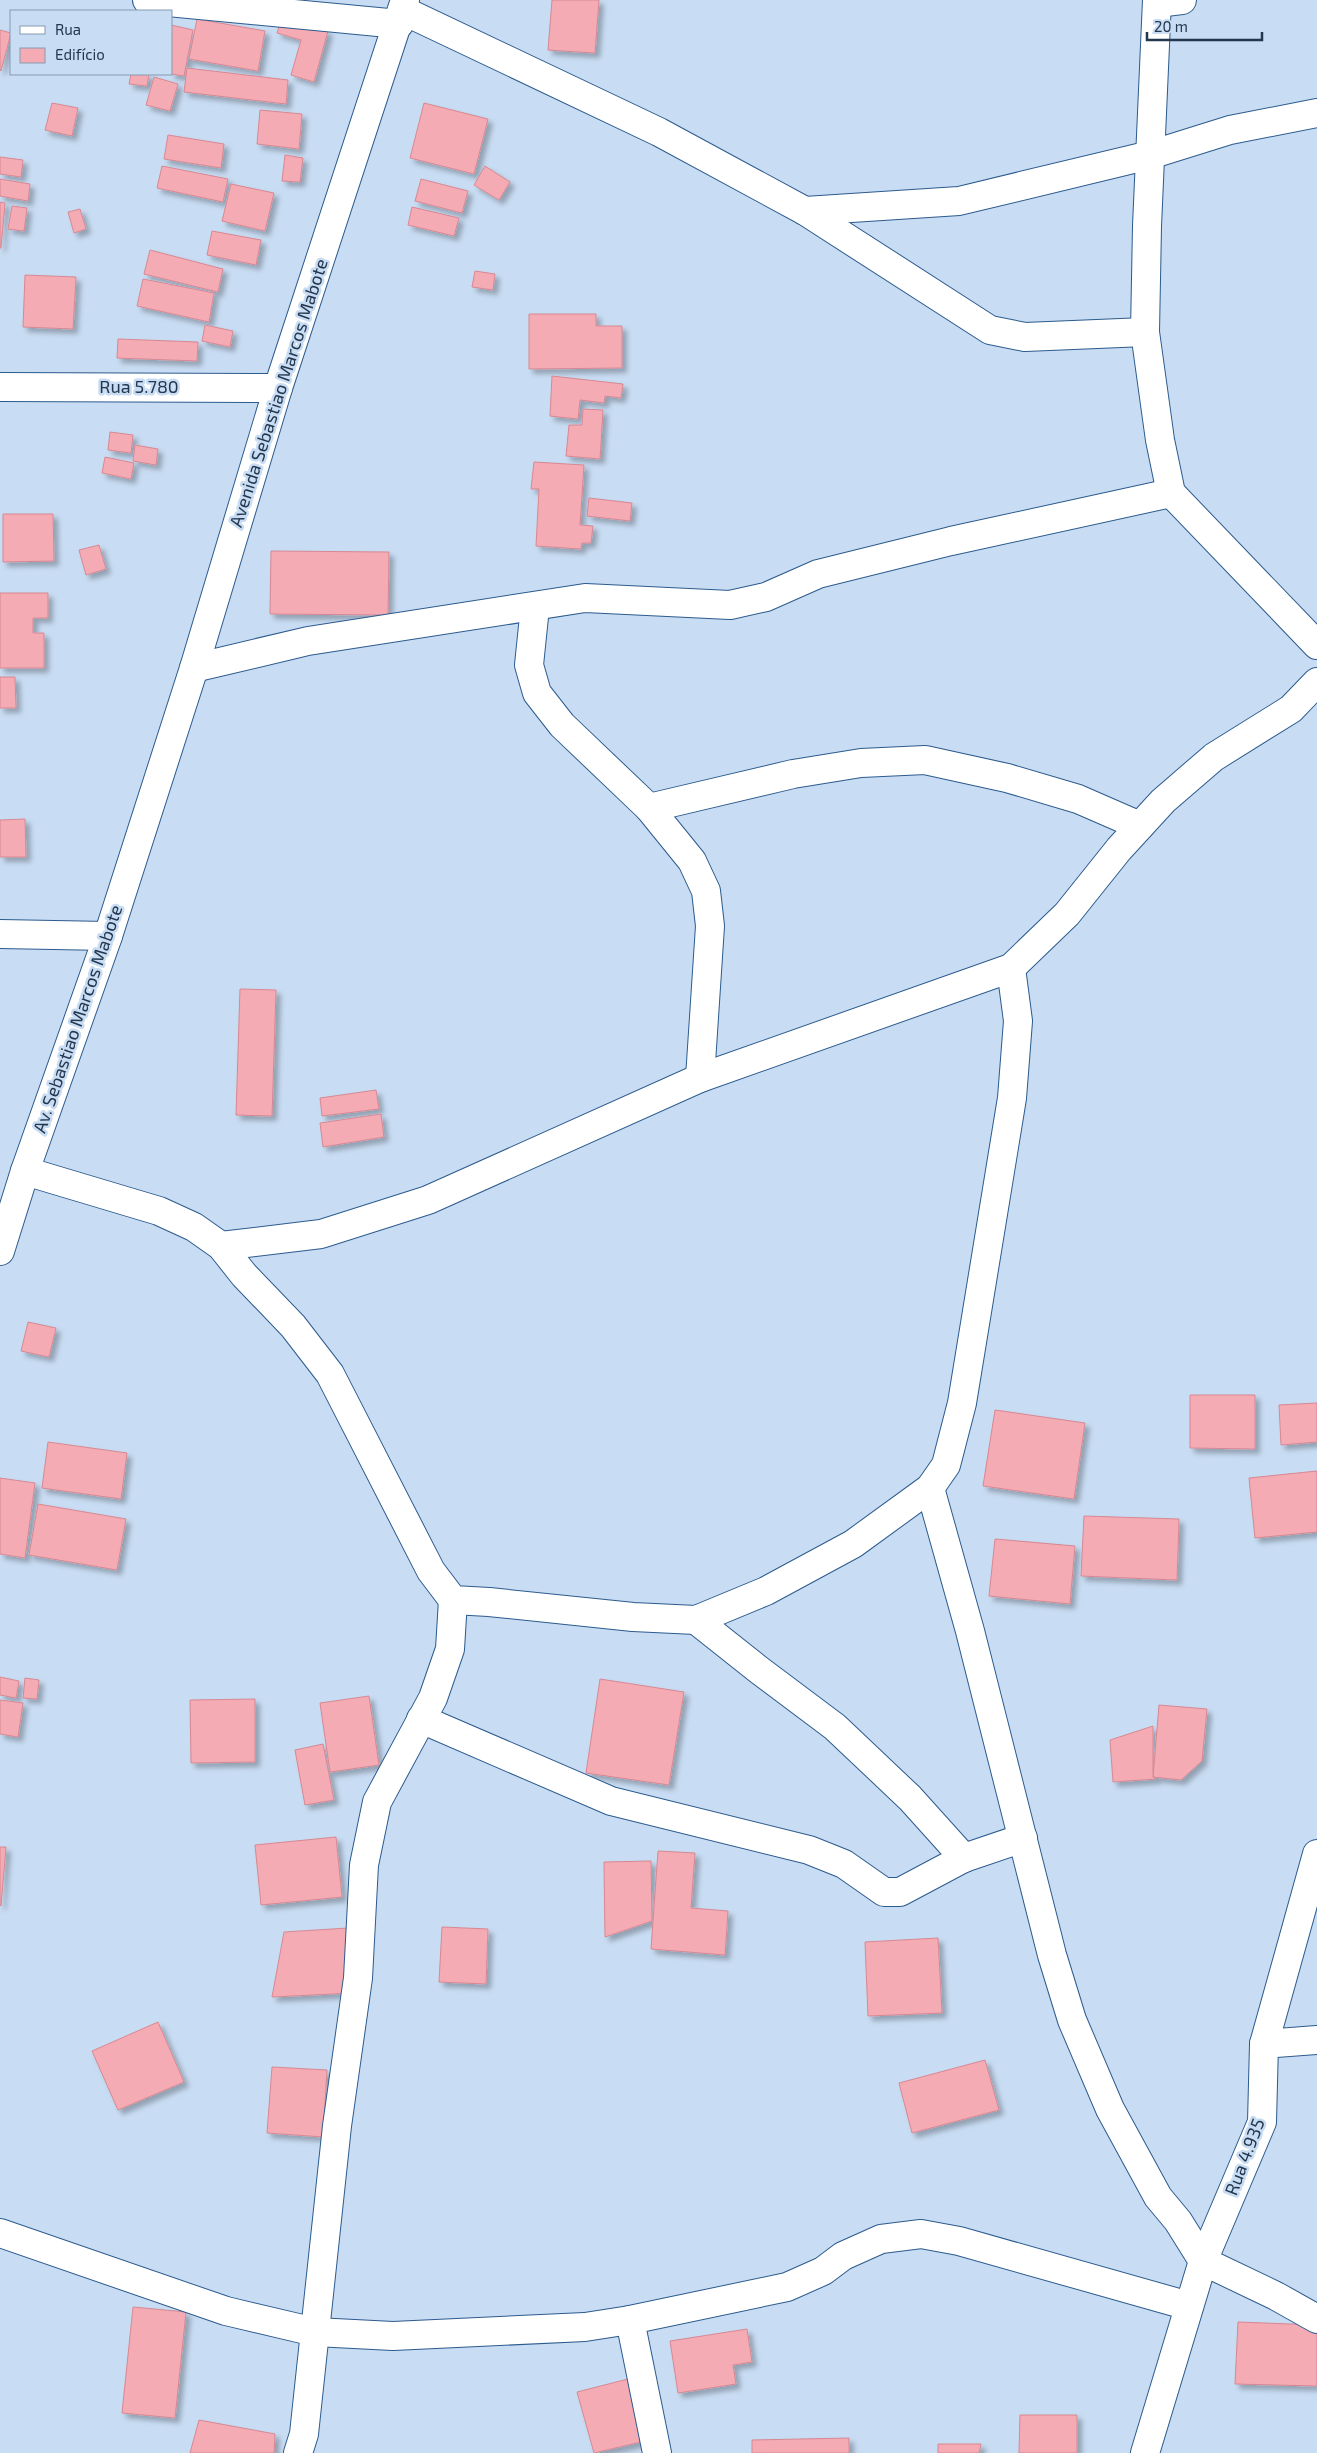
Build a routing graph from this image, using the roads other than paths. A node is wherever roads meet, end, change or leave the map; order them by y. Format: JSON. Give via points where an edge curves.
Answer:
{"nodes":[{"id":1,"x":147,"y":0,"type":"edge"},
{"id":2,"x":1165,"y":1,"type":"edge"},
{"id":3,"x":402,"y":12,"type":"edge"},
{"id":4,"x":1317,"y":112,"type":"edge"},
{"id":5,"x":1150,"y":155,"type":"junction"},
{"id":6,"x":805,"y":211,"type":"junction"},
{"id":7,"x":1145,"y":332,"type":"junction"},
{"id":8,"x":0,"y":387,"type":"edge"},
{"id":9,"x":278,"y":388,"type":"junction"},
{"id":10,"x":1171,"y":493,"type":"junction"},
{"id":11,"x":535,"y":607,"type":"junction"},
{"id":12,"x":1317,"y":645,"type":"edge"},
{"id":13,"x":194,"y":668,"type":"junction"},
{"id":14,"x":1317,"y":682,"type":"edge"},
{"id":15,"x":155,"y":787,"type":"joint"},
{"id":16,"x":649,"y":808,"type":"junction"},
{"id":17,"x":1140,"y":826,"type":"junction"},
{"id":18,"x":0,"y":934,"type":"edge"},
{"id":19,"x":108,"y":936,"type":"junction"},
{"id":20,"x":1011,"y":968,"type":"junction"},
{"id":21,"x":700,"y":1078,"type":"junction"},
{"id":22,"x":25,"y":1171,"type":"junction"},
{"id":23,"x":221,"y":1246,"type":"junction"},
{"id":24,"x":0,"y":1251,"type":"edge"},
{"id":25,"x":930,"y":1488,"type":"junction"},
{"id":26,"x":453,"y":1600,"type":"junction"},
{"id":27,"x":696,"y":1620,"type":"junction"},
{"id":28,"x":421,"y":1719,"type":"junction"},
{"id":29,"x":1023,"y":1838,"type":"junction"},
{"id":30,"x":1317,"y":1854,"type":"edge"},
{"id":31,"x":964,"y":1858,"type":"junction"},
{"id":32,"x":1317,"y":2040,"type":"edge"},
{"id":33,"x":1264,"y":2044,"type":"junction"},
{"id":34,"x":0,"y":2233,"type":"edge"},
{"id":35,"x":1203,"y":2261,"type":"junction"},
{"id":36,"x":1189,"y":2306,"type":"junction"},
{"id":37,"x":1317,"y":2319,"type":"edge"},
{"id":38,"x":630,"y":2320,"type":"junction"},
{"id":39,"x":315,"y":2332,"type":"junction"},
{"id":40,"x":298,"y":2453,"type":"edge"},
{"id":41,"x":657,"y":2453,"type":"edge"},
{"id":42,"x":1145,"y":2453,"type":"edge"}],
"edges":[{"from":1,"to":3,"type":"street"},
{"from":2,"to":5,"type":"street"},
{"from":3,"to":6,"type":"street","via":[[659,132]]},
{"from":3,"to":9,"type":"street","name":"Avenida Sebastiao Marcos Mabote"},
{"from":4,"to":5,"type":"street","via":[[1230,130]]},
{"from":5,"to":6,"type":"street","via":[[959,201]]},
{"from":5,"to":7,"type":"street"},
{"from":6,"to":7,"type":"street","via":[[990,330],[1025,337]]},
{"from":7,"to":10,"type":"street"},
{"from":8,"to":9,"type":"street","name":"Rua 5.780"},
{"from":9,"to":13,"type":"street","name":"Avenida Sebastiao Marcos Mabote"},
{"from":10,"to":11,"type":"street","via":[[818,574],[766,597],[730,605],[585,598]]},
{"from":10,"to":12,"type":"street"},
{"from":11,"to":13,"type":"street","via":[[308,641]]},
{"from":11,"to":16,"type":"street","via":[[529,666],[536,693],[562,725]]},
{"from":13,"to":15,"type":"street","name":"Avenida Sebastiao Marcos Mabote"},
{"from":14,"to":17,"type":"street","via":[[1291,709],[1214,757],[1163,801]]},
{"from":15,"to":19,"type":"street","name":"Av. Sebastiao Marcos Mabote"},
{"from":16,"to":17,"type":"street","via":[[793,774],[860,763],[925,760],[1007,778],[1078,799]]},
{"from":16,"to":21,"type":"street","via":[[692,861],[706,891],[710,926]]},
{"from":17,"to":20,"type":"street","via":[[1067,914]]},
{"from":18,"to":19,"type":"street"},
{"from":19,"to":22,"type":"street","name":"Av. Sebastiao Marcos Mabote"},
{"from":20,"to":21,"type":"street"},
{"from":20,"to":25,"type":"street","via":[[1018,1021],[1012,1098],[962,1402],[946,1465]]},
{"from":21,"to":23,"type":"street","via":[[428,1200],[321,1234]]},
{"from":22,"to":23,"type":"street","via":[[159,1211],[194,1227]]},
{"from":22,"to":24,"type":"street","name":"Av. Sebastiao Marcos Mabote"},
{"from":23,"to":26,"type":"street","via":[[293,1326],[330,1374],[431,1571]]},
{"from":25,"to":27,"type":"street","via":[[853,1544],[766,1591]]},
{"from":25,"to":29,"type":"street"},
{"from":26,"to":27,"type":"street"},
{"from":26,"to":28,"type":"street","via":[[450,1649],[433,1698]]},
{"from":27,"to":31,"type":"street","via":[[835,1726],[910,1798]]},
{"from":28,"to":31,"type":"street","via":[[611,1801],[809,1850],[844,1864],[884,1892],[900,1892]]},
{"from":28,"to":39,"type":"street","via":[[378,1802],[364,1865],[358,1978],[337,2126]]},
{"from":29,"to":31,"type":"street"},
{"from":29,"to":35,"type":"street","via":[[1072,2020],[1110,2109],[1158,2197],[1178,2221]]},
{"from":30,"to":33,"type":"street","name":"Rua 4.935"},
{"from":32,"to":33,"type":"street"},
{"from":33,"to":35,"type":"street","name":"Rua 4.935","via":[[1262,2122]]},
{"from":34,"to":39,"type":"street","via":[[226,2311]]},
{"from":35,"to":36,"type":"street","name":"Rua 4.935"},
{"from":35,"to":37,"type":"street"},
{"from":36,"to":38,"type":"street","via":[[960,2241],[921,2234],[881,2239],[787,2288]]},
{"from":36,"to":42,"type":"street","name":"Rua 4.935"},
{"from":38,"to":39,"type":"street","via":[[585,2327],[393,2336]]},
{"from":38,"to":41,"type":"street"},
{"from":39,"to":40,"type":"street","via":[[304,2434]]}]}
